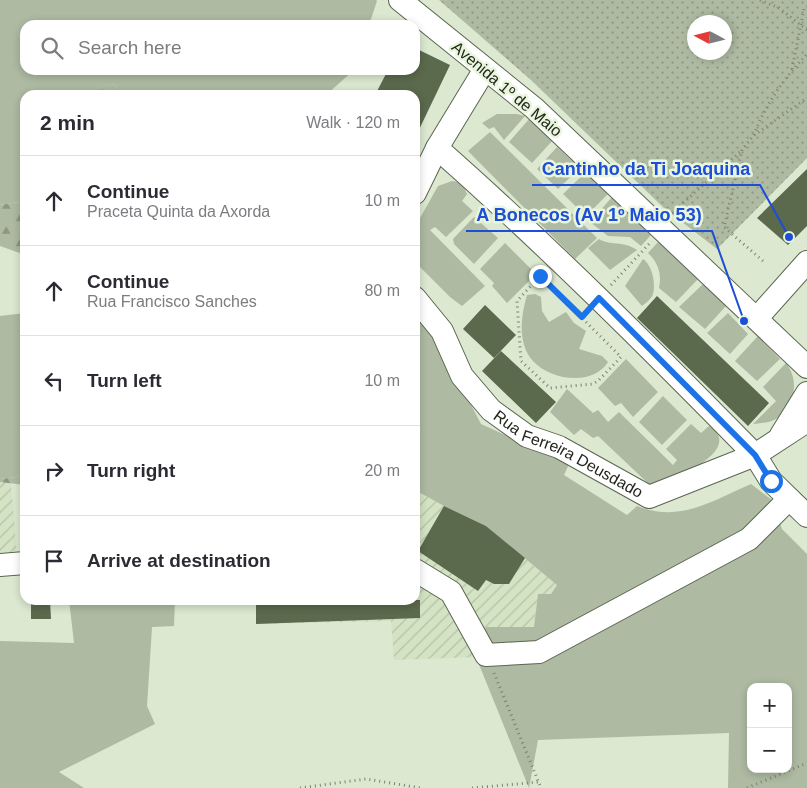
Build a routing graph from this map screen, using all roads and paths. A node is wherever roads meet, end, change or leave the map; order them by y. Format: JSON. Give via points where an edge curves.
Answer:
{"nodes":[{"id":1,"x":400,"y":0,"type":"edge"},
{"id":2,"x":760,"y":0,"type":"edge"},
{"id":3,"x":807,"y":6,"type":"edge"},
{"id":4,"x":802,"y":26,"type":"junction"},
{"id":5,"x":807,"y":30,"type":"edge"},
{"id":6,"x":807,"y":54,"type":"edge"},
{"id":7,"x":485,"y":69,"type":"junction"},
{"id":8,"x":792,"y":70,"type":"junction"},
{"id":9,"x":807,"y":98,"type":"edge"},
{"id":10,"x":753,"y":136,"type":"junction"},
{"id":11,"x":437,"y":148,"type":"junction"},
{"id":12,"x":742,"y":150,"type":"junction"},
{"id":13,"x":420,"y":183,"type":"edge"},
{"id":14,"x":667,"y":221,"type":"junction"},
{"id":15,"x":763,"y":261,"type":"dead end"},
{"id":16,"x":807,"y":262,"type":"edge"},
{"id":17,"x":599,"y":298,"type":"junction"},
{"id":18,"x":420,"y":304,"type":"edge"},
{"id":19,"x":582,"y":317,"type":"junction"},
{"id":20,"x":757,"y":318,"type":"junction"},
{"id":21,"x":807,"y":367,"type":"edge"},
{"id":22,"x":807,"y":393,"type":"edge"},
{"id":23,"x":806,"y":422,"type":"edge"},
{"id":24,"x":774,"y":444,"type":"junction"},
{"id":25,"x":755,"y":455,"type":"junction"},
{"id":26,"x":789,"y":499,"type":"junction"},
{"id":27,"x":807,"y":516,"type":"edge"},
{"id":28,"x":20,"y":563,"type":"edge"},
{"id":29,"x":0,"y":565,"type":"edge"},
{"id":30,"x":420,"y":573,"type":"edge"},
{"id":31,"x":486,"y":655,"type":"junction"},
{"id":32,"x":807,"y":764,"type":"edge"},
{"id":33,"x":539,"y":782,"type":"junction"},
{"id":34,"x":300,"y":788,"type":"edge"},
{"id":35,"x":421,"y":788,"type":"edge"},
{"id":36,"x":472,"y":788,"type":"edge"},
{"id":37,"x":541,"y":788,"type":"edge"},
{"id":38,"x":747,"y":788,"type":"edge"}],
"edges":[{"from":1,"to":7,"type":"street","name":"Avenida 1º de Maio"},
{"from":2,"to":4,"type":"path","via":[[779,8]]},
{"from":3,"to":4,"type":"path"},
{"from":4,"to":5,"type":"path"},
{"from":4,"to":8,"type":"path"},
{"from":6,"to":8,"type":"path"},
{"from":7,"to":11,"type":"street"},
{"from":7,"to":14,"type":"street","name":"Avenida 1º de Maio"},
{"from":8,"to":10,"type":"path","via":[[760,117]]},
{"from":9,"to":10,"type":"path"},
{"from":10,"to":12,"type":"path"},
{"from":11,"to":13,"type":"street"},
{"from":11,"to":17,"type":"street","via":[[522,223]]},
{"from":12,"to":14,"type":"path"},
{"from":12,"to":15,"type":"path","via":[[724,227]]},
{"from":14,"to":17,"type":"path"},
{"from":14,"to":20,"type":"street","name":"Avenida 1º de Maio"},
{"from":16,"to":20,"type":"street"},
{"from":17,"to":19,"type":"path"},
{"from":17,"to":25,"type":"street"},
{"from":18,"to":25,"type":"street","name":"Rua Ferreira Deusdado","via":[[442,331],[462,376],[491,410],[527,436],[560,447],[649,497]]},
{"from":19,"to":19,"type":"path","via":[[621,357],[600,380],[592,384],[550,388],[520,361],[517,301],[540,276]]},
{"from":20,"to":21,"type":"street","name":"Avenida 1º de Maio"},
{"from":22,"to":24,"type":"street","name":"Rua Ferreira Deusdado"},
{"from":23,"to":24,"type":"street","name":"Rua Ferreira Deusdado"},
{"from":24,"to":25,"type":"street","name":"Rua Ferreira Deusdado"},
{"from":25,"to":26,"type":"street","via":[[771,481]]},
{"from":26,"to":27,"type":"street"},
{"from":26,"to":31,"type":"street","via":[[749,539],[539,652]]},
{"from":28,"to":29,"type":"street"},
{"from":30,"to":31,"type":"street","via":[[451,592]]},
{"from":31,"to":33,"type":"path"},
{"from":32,"to":38,"type":"path"},
{"from":33,"to":36,"type":"path"},
{"from":33,"to":37,"type":"path"},
{"from":34,"to":35,"type":"path","via":[[366,780]]}]}
